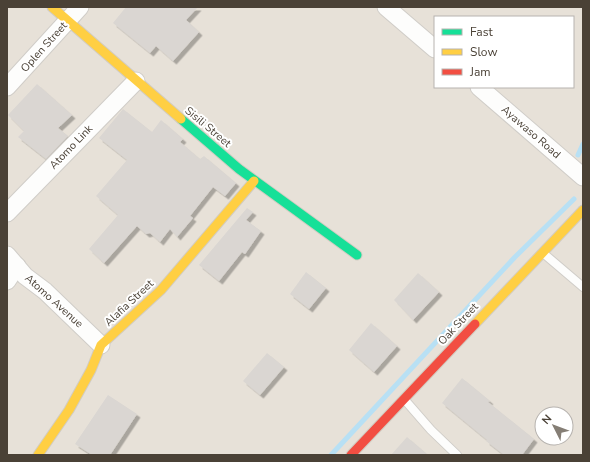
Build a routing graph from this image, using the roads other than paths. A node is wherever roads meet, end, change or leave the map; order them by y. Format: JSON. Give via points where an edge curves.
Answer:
{"nodes":[{"id":1,"x":52,"y":7,"type":"edge"},
{"id":2,"x":80,"y":7,"type":"edge"},
{"id":3,"x":386,"y":7,"type":"edge"},
{"id":4,"x":67,"y":20,"type":"junction"},
{"id":5,"x":434,"y":48,"type":"edge"},
{"id":6,"x":136,"y":82,"type":"junction"},
{"id":7,"x":7,"y":87,"type":"edge"},
{"id":8,"x":480,"y":88,"type":"edge"},
{"id":9,"x":583,"y":177,"type":"edge"},
{"id":10,"x":254,"y":181,"type":"junction"},
{"id":11,"x":583,"y":210,"type":"edge"},
{"id":12,"x":7,"y":213,"type":"edge"},
{"id":13,"x":542,"y":253,"type":"junction"},
{"id":14,"x":357,"y":255,"type":"dead end"},
{"id":15,"x":12,"y":261,"type":"edge"},
{"id":16,"x":7,"y":281,"type":"edge"},
{"id":17,"x":583,"y":287,"type":"edge"},
{"id":18,"x":101,"y":345,"type":"junction"},
{"id":19,"x":404,"y":399,"type":"junction"},
{"id":20,"x":38,"y":455,"type":"edge"},
{"id":21,"x":351,"y":455,"type":"edge"},
{"id":22,"x":457,"y":455,"type":"edge"}],
"edges":[{"from":1,"to":4,"type":"street","name":"Sisili Street"},
{"from":2,"to":4,"type":"street","name":"Oplen Street"},
{"from":3,"to":5,"type":"street"},
{"from":4,"to":6,"type":"street","name":"Sisili Street"},
{"from":4,"to":7,"type":"street","name":"Oplen Street"},
{"from":6,"to":10,"type":"street","name":"Sisili Street"},
{"from":6,"to":12,"type":"street","name":"Atomo Link"},
{"from":8,"to":9,"type":"street","name":"Ayawaso Road"},
{"from":10,"to":14,"type":"street","name":"Sisili Street"},
{"from":10,"to":18,"type":"street","name":"Alafia Street","via":[[162,290]]},
{"from":11,"to":13,"type":"street","name":"Oak Street"},
{"from":13,"to":17,"type":"lane"},
{"from":13,"to":19,"type":"street","name":"Oak Street"},
{"from":15,"to":16,"type":"street"},
{"from":15,"to":18,"type":"street","name":"Atomo Avenue"},
{"from":18,"to":20,"type":"street","name":"Alafia Street","via":[[91,370],[69,410]]},
{"from":19,"to":21,"type":"street","name":"Oak Street"},
{"from":19,"to":22,"type":"lane"}]}
